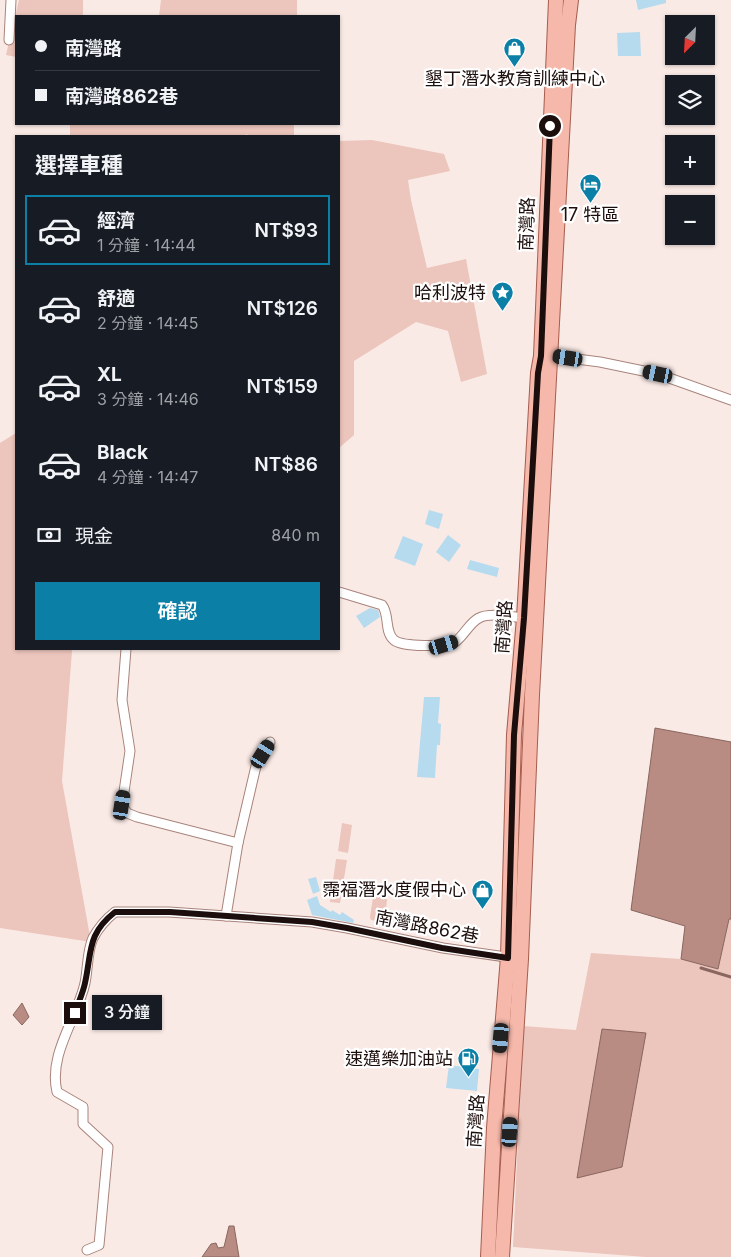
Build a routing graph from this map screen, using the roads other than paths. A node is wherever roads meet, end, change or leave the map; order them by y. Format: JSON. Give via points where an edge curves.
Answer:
{"nodes":[{"id":1,"x":11,"y":0,"type":"edge"},
{"id":2,"x":556,"y":0,"type":"edge"},
{"id":3,"x":571,"y":0,"type":"edge"},
{"id":4,"x":9,"y":40,"type":"dead end"},
{"id":5,"x":546,"y":355,"type":"junction"},
{"id":6,"x":731,"y":400,"type":"edge"},
{"id":7,"x":340,"y":592,"type":"edge"},
{"id":8,"x":530,"y":619,"type":"junction"},
{"id":9,"x":126,"y":650,"type":"edge"},
{"id":10,"x":270,"y":742,"type":"dead end"},
{"id":11,"x":238,"y":843,"type":"junction"},
{"id":12,"x":226,"y":916,"type":"junction"},
{"id":13,"x":514,"y":958,"type":"junction"},
{"id":14,"x":87,"y":1250,"type":"dead end"},
{"id":15,"x":495,"y":1252,"type":"edge"}],
"edges":[{"from":1,"to":4,"type":"street"},
{"from":2,"to":5,"type":"main road","name":"南灣路"},
{"from":3,"to":5,"type":"main road","name":"南灣路"},
{"from":5,"to":6,"type":"street","via":[[658,374]]},
{"from":5,"to":8,"type":"main road","name":"南灣路","via":[[538,373]]},
{"from":7,"to":8,"type":"street","via":[[382,605],[386,611],[388,632],[394,641],[404,644],[444,645],[455,642],[479,618],[488,615]]},
{"from":8,"to":13,"type":"main road","name":"南灣路","via":[[514,735]]},
{"from":9,"to":11,"type":"street","via":[[122,700],[130,752],[122,805],[127,813]]},
{"from":10,"to":11,"type":"street","via":[[256,766]]},
{"from":11,"to":12,"type":"street"},
{"from":12,"to":13,"type":"street","name":"南灣路862巷","via":[[312,922],[442,948]]},
{"from":12,"to":14,"type":"street","name":"南灣路862巷","via":[[115,912],[100,925],[92,940],[85,984],[58,1055],[54,1078],[57,1092],[83,1107],[83,1124],[108,1148],[98,1245]]},
{"from":13,"to":15,"type":"main road","name":"南灣路","via":[[494,1128]]}]}
